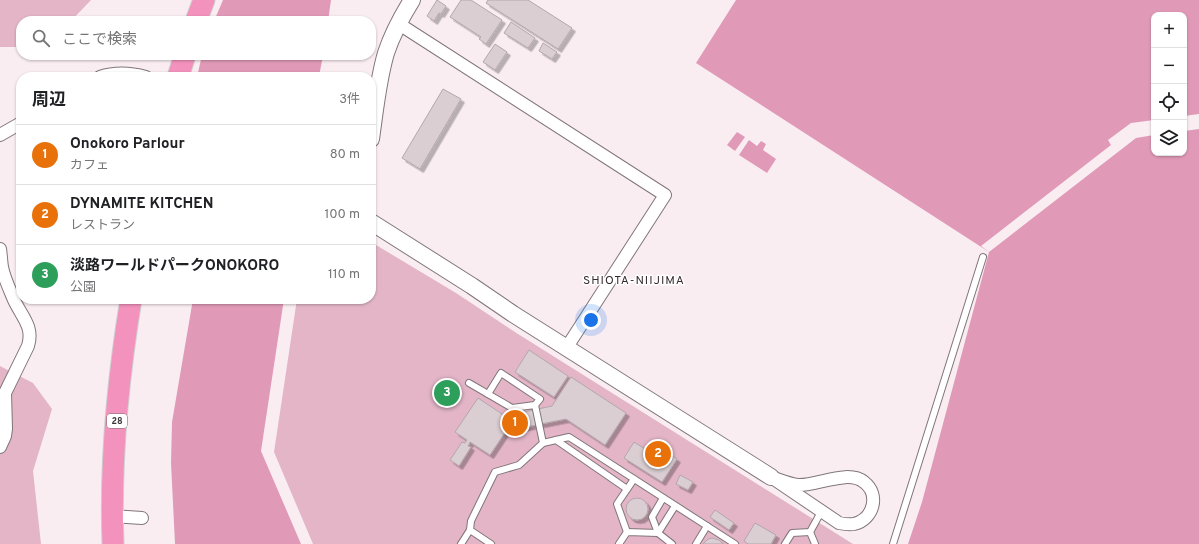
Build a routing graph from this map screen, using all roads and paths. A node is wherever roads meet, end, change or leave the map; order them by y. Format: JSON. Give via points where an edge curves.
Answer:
{"nodes":[{"id":1,"x":204,"y":0,"type":"edge"},
{"id":2,"x":412,"y":0,"type":"edge"},
{"id":3,"x":198,"y":16,"type":"edge"},
{"id":4,"x":399,"y":24,"type":"junction"},
{"id":5,"x":183,"y":60,"type":"edge"},
{"id":6,"x":180,"y":72,"type":"edge"},
{"id":7,"x":376,"y":106,"type":"edge"},
{"id":8,"x":16,"y":126,"type":"edge"},
{"id":9,"x":0,"y":135,"type":"edge"},
{"id":10,"x":376,"y":225,"type":"edge"},
{"id":11,"x":0,"y":249,"type":"edge"},
{"id":12,"x":983,"y":257,"type":"dead end"},
{"id":13,"x":16,"y":302,"type":"edge"},
{"id":14,"x":17,"y":304,"type":"edge"},
{"id":15,"x":130,"y":304,"type":"edge"},
{"id":16,"x":567,"y":347,"type":"junction"},
{"id":17,"x":469,"y":383,"type":"dead end"},
{"id":18,"x":488,"y":394,"type":"junction"},
{"id":19,"x":535,"y":405,"type":"junction"},
{"id":20,"x":556,"y":440,"type":"junction"},
{"id":21,"x":543,"y":444,"type":"junction"},
{"id":22,"x":0,"y":447,"type":"edge"},
{"id":23,"x":771,"y":478,"type":"junction"},
{"id":24,"x":634,"y":479,"type":"junction"},
{"id":25,"x":627,"y":489,"type":"junction"},
{"id":26,"x":663,"y":498,"type":"junction"},
{"id":27,"x":675,"y":506,"type":"junction"},
{"id":28,"x":822,"y":512,"type":"junction"},
{"id":29,"x":112,"y":516,"type":"junction"},
{"id":30,"x":142,"y":518,"type":"dead end"},
{"id":31,"x":707,"y":526,"type":"junction"},
{"id":32,"x":470,"y":530,"type":"junction"},
{"id":33,"x":627,"y":532,"type":"junction"},
{"id":34,"x":810,"y":532,"type":"junction"},
{"id":35,"x":658,"y":533,"type":"junction"},
{"id":36,"x":113,"y":544,"type":"edge"},
{"id":37,"x":461,"y":544,"type":"edge"},
{"id":38,"x":491,"y":544,"type":"edge"},
{"id":39,"x":619,"y":544,"type":"edge"},
{"id":40,"x":672,"y":544,"type":"edge"},
{"id":41,"x":696,"y":544,"type":"edge"},
{"id":42,"x":735,"y":544,"type":"edge"},
{"id":43,"x":785,"y":544,"type":"edge"},
{"id":44,"x":815,"y":544,"type":"edge"},
{"id":45,"x":893,"y":544,"type":"edge"}],
"edges":[{"from":1,"to":3,"type":"highway"},
{"from":2,"to":4,"type":"street"},
{"from":4,"to":7,"type":"street","via":[[382,67]]},
{"from":4,"to":16,"type":"street","via":[[665,195]]},
{"from":5,"to":6,"type":"highway"},
{"from":8,"to":9,"type":"street"},
{"from":10,"to":16,"type":"street"},
{"from":11,"to":13,"type":"street","via":[[2,268]]},
{"from":12,"to":45,"type":"lane"},
{"from":14,"to":22,"type":"street","via":[[28,325],[30,338],[5,393],[6,429]]},
{"from":15,"to":29,"type":"highway","number":"28","via":[[120,376]]},
{"from":16,"to":23,"type":"street"},
{"from":17,"to":18,"type":"lane"},
{"from":18,"to":19,"type":"lane","via":[[512,408]]},
{"from":18,"to":19,"type":"lane","via":[[501,373],[540,399]]},
{"from":19,"to":21,"type":"lane"},
{"from":20,"to":21,"type":"lane"},
{"from":20,"to":24,"type":"lane","via":[[569,437]]},
{"from":20,"to":25,"type":"lane"},
{"from":21,"to":32,"type":"lane","via":[[519,465],[495,472],[471,521]]},
{"from":23,"to":28,"type":"street"},
{"from":23,"to":28,"type":"street","via":[[797,485],[854,477],[866,483],[874,499],[872,510],[865,519],[856,524],[839,523]]},
{"from":24,"to":25,"type":"lane"},
{"from":24,"to":26,"type":"lane"},
{"from":25,"to":33,"type":"lane","via":[[617,504]]},
{"from":26,"to":27,"type":"lane"},
{"from":26,"to":35,"type":"lane","via":[[652,518]]},
{"from":27,"to":31,"type":"lane"},
{"from":27,"to":35,"type":"lane"},
{"from":28,"to":34,"type":"lane"},
{"from":29,"to":30,"type":"street"},
{"from":29,"to":36,"type":"highway","number":"28"},
{"from":31,"to":41,"type":"lane"},
{"from":31,"to":42,"type":"lane"},
{"from":32,"to":37,"type":"lane"},
{"from":32,"to":38,"type":"lane"},
{"from":33,"to":35,"type":"lane"},
{"from":33,"to":39,"type":"lane"},
{"from":34,"to":43,"type":"lane","via":[[792,533]]},
{"from":34,"to":44,"type":"lane"},
{"from":35,"to":40,"type":"lane"}]}
